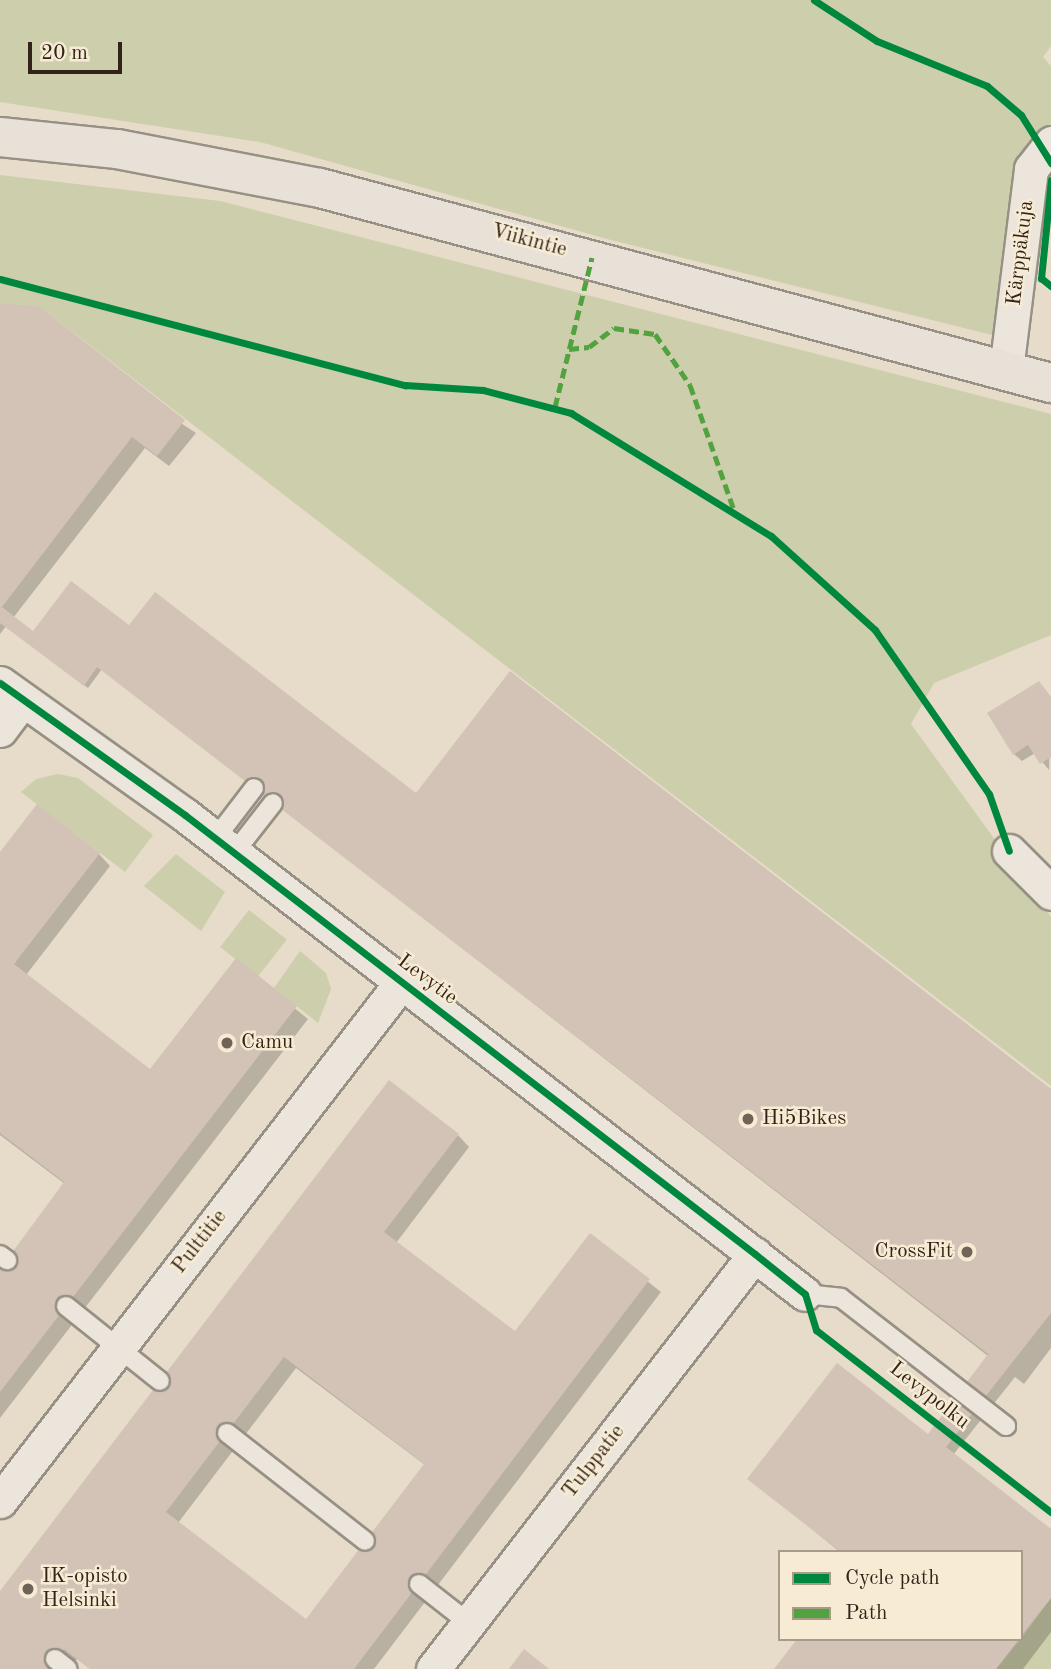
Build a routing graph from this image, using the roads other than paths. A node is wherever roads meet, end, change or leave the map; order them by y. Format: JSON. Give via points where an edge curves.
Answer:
{"nodes":[{"id":1,"x":0,"y":137,"type":"edge"},
{"id":2,"x":1051,"y":143,"type":"edge"},
{"id":3,"x":1006,"y":370,"type":"junction"},
{"id":4,"x":1051,"y":383,"type":"edge"},
{"id":5,"x":11,"y":692,"type":"edge"},
{"id":6,"x":0,"y":730,"type":"edge"},
{"id":7,"x":254,"y":788,"type":"dead end"},
{"id":8,"x":273,"y":803,"type":"dead end"},
{"id":9,"x":224,"y":846,"type":"junction"},
{"id":10,"x":1009,"y":851,"type":"dead end"},
{"id":11,"x":1051,"y":893,"type":"edge"},
{"id":12,"x":401,"y":983,"type":"junction"},
{"id":13,"x":755,"y":1254,"type":"junction"},
{"id":14,"x":805,"y":1294,"type":"joint"},
{"id":15,"x":66,"y":1306,"type":"dead end"},
{"id":16,"x":119,"y":1348,"type":"junction"},
{"id":17,"x":160,"y":1381,"type":"dead end"},
{"id":18,"x":1006,"y":1426,"type":"dead end"},
{"id":19,"x":227,"y":1433,"type":"dead end"},
{"id":20,"x":0,"y":1502,"type":"edge"},
{"id":21,"x":365,"y":1541,"type":"dead end"},
{"id":22,"x":419,"y":1584,"type":"dead end"},
{"id":23,"x":469,"y":1623,"type":"junction"},
{"id":24,"x":433,"y":1669,"type":"edge"}],
"edges":[{"from":1,"to":3,"type":"main road","name":"Viikintie","via":[[117,149],[320,188]]},
{"from":2,"to":3,"type":"street","name":"Kärppäkuja","via":[[1031,169]]},
{"from":3,"to":4,"type":"main road","name":"Viikintie"},
{"from":5,"to":6,"type":"street"},
{"from":5,"to":9,"type":"street","name":"Levytie"},
{"from":7,"to":9,"type":"lane"},
{"from":8,"to":9,"type":"lane"},
{"from":9,"to":12,"type":"street","name":"Levytie"},
{"from":10,"to":11,"type":"street"},
{"from":12,"to":13,"type":"street","name":"Levytie"},
{"from":12,"to":16,"type":"street","name":"Pulttitie"},
{"from":13,"to":14,"type":"street","name":"Levytie"},
{"from":13,"to":23,"type":"street","name":"Tulppatie"},
{"from":14,"to":18,"type":"lane","via":[[841,1298]]},
{"from":15,"to":16,"type":"lane"},
{"from":16,"to":17,"type":"lane"},
{"from":16,"to":20,"type":"street","name":"Pulttitie"},
{"from":19,"to":21,"type":"lane"},
{"from":22,"to":23,"type":"lane"},
{"from":23,"to":24,"type":"street","name":"Tulppatie"}]}
